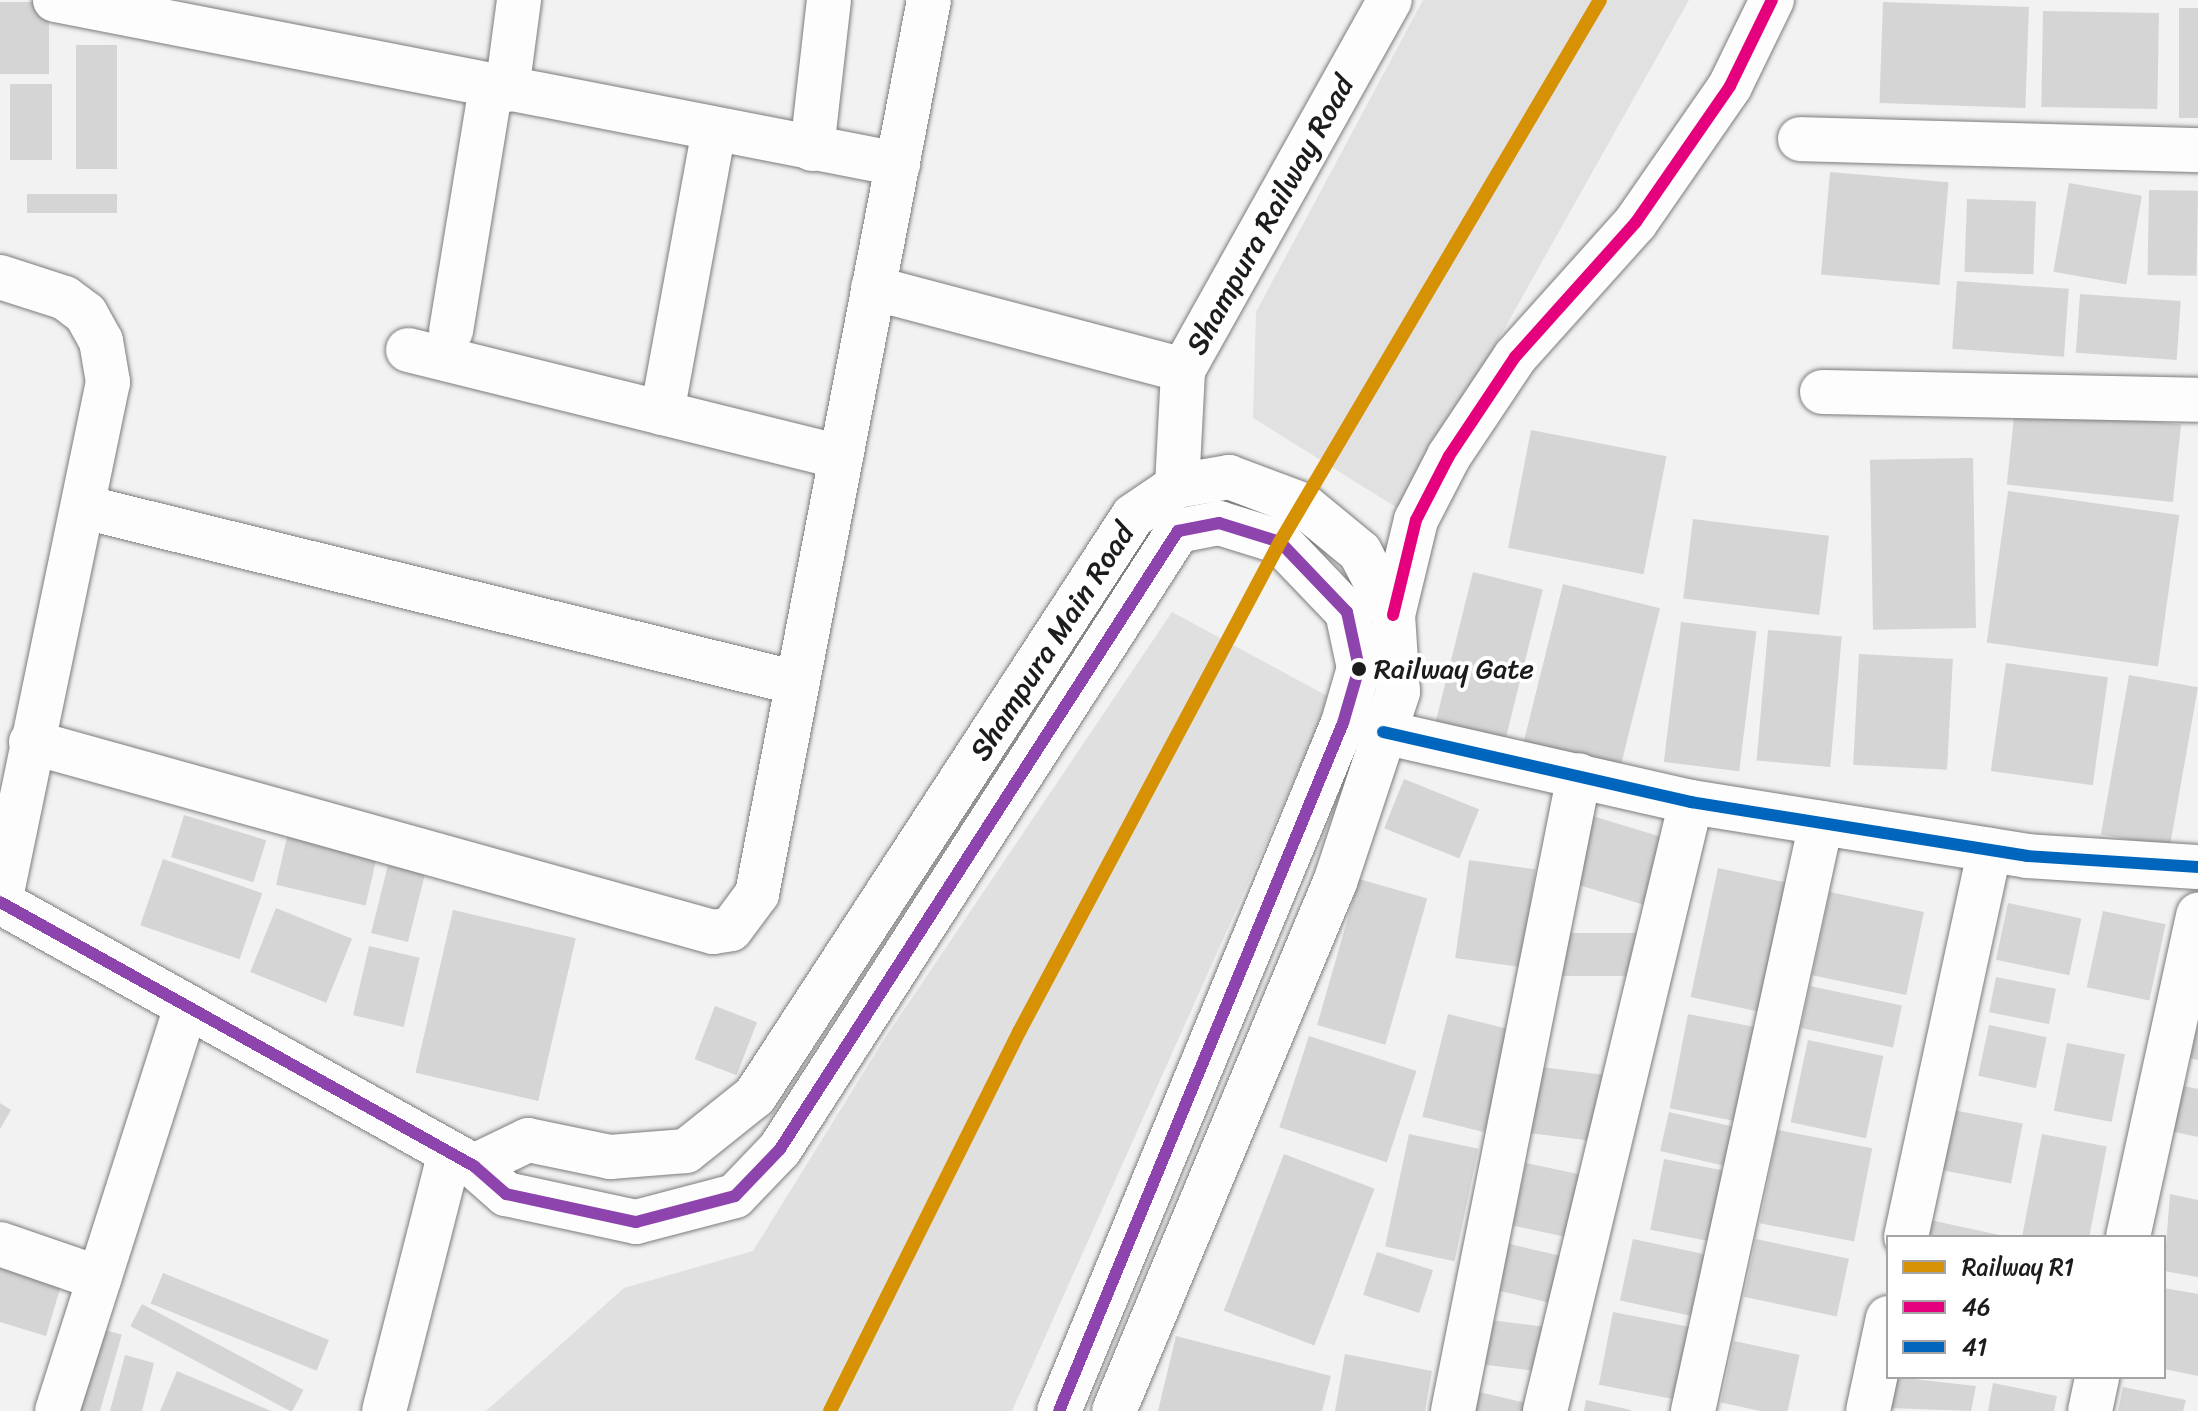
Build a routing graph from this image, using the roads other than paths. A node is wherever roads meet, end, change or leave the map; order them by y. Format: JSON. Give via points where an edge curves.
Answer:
{"nodes":[{"id":1,"x":55,"y":0,"type":"edge"},
{"id":2,"x":519,"y":0,"type":"edge"},
{"id":3,"x":829,"y":0,"type":"edge"},
{"id":4,"x":929,"y":0,"type":"edge"},
{"id":5,"x":1390,"y":0,"type":"edge"},
{"id":6,"x":1772,"y":0,"type":"edge"},
{"id":7,"x":499,"y":88,"type":"junction"},
{"id":8,"x":714,"y":131,"type":"junction"},
{"id":9,"x":1800,"y":139,"type":"dead end"},
{"id":10,"x":812,"y":149,"type":"junction"},
{"id":11,"x":2198,"y":150,"type":"edge"},
{"id":12,"x":898,"y":164,"type":"junction"},
{"id":13,"x":0,"y":277,"type":"edge"},
{"id":14,"x":873,"y":288,"type":"junction"},
{"id":15,"x":451,"y":331,"type":"dead end"},
{"id":16,"x":408,"y":350,"type":"dead end"},
{"id":17,"x":1183,"y":370,"type":"junction"},
{"id":18,"x":1822,"y":392,"type":"dead end"},
{"id":19,"x":2198,"y":400,"type":"edge"},
{"id":20,"x":662,"y":413,"type":"junction"},
{"id":21,"x":841,"y":457,"type":"junction"},
{"id":22,"x":1177,"y":486,"type":"junction"},
{"id":23,"x":84,"y":507,"type":"junction"},
{"id":24,"x":1393,"y":615,"type":"junction"},
{"id":25,"x":797,"y":683,"type":"junction"},
{"id":26,"x":1383,"y":732,"type":"junction"},
{"id":27,"x":31,"y":742,"type":"junction"},
{"id":28,"x":1579,"y":775,"type":"junction"},
{"id":29,"x":1691,"y":802,"type":"junction"},
{"id":30,"x":1821,"y":823,"type":"junction"},
{"id":31,"x":1990,"y":850,"type":"junction"},
{"id":32,"x":2198,"y":867,"type":"edge"},
{"id":33,"x":0,"y":902,"type":"edge"},
{"id":34,"x":2198,"y":915,"type":"edge"},
{"id":35,"x":186,"y":1006,"type":"junction"},
{"id":36,"x":461,"y":1161,"type":"junction"},
{"id":37,"x":1906,"y":1235,"type":"edge"},
{"id":38,"x":2128,"y":1235,"type":"edge"},
{"id":39,"x":0,"y":1244,"type":"edge"},
{"id":40,"x":99,"y":1278,"type":"junction"},
{"id":41,"x":1886,"y":1327,"type":"edge"},
{"id":42,"x":2097,"y":1379,"type":"edge"},
{"id":43,"x":57,"y":1411,"type":"edge"},
{"id":44,"x":384,"y":1411,"type":"edge"},
{"id":45,"x":1059,"y":1411,"type":"edge"},
{"id":46,"x":1114,"y":1411,"type":"edge"},
{"id":47,"x":1453,"y":1411,"type":"edge"},
{"id":48,"x":1545,"y":1411,"type":"edge"},
{"id":49,"x":1693,"y":1411,"type":"edge"},
{"id":50,"x":1868,"y":1411,"type":"edge"},
{"id":51,"x":2090,"y":1411,"type":"edge"}],
"edges":[{"from":1,"to":7,"type":"street"},
{"from":2,"to":7,"type":"street"},
{"from":3,"to":10,"type":"street"},
{"from":4,"to":12,"type":"street"},
{"from":5,"to":17,"type":"street","name":"Shampura Railway Road"},
{"from":6,"to":24,"type":"street","via":[[1730,86],[1636,222],[1515,357],[1449,456],[1416,520]]},
{"from":7,"to":8,"type":"street"},
{"from":7,"to":15,"type":"street"},
{"from":8,"to":10,"type":"street"},
{"from":8,"to":20,"type":"street"},
{"from":9,"to":11,"type":"street"},
{"from":10,"to":12,"type":"street"},
{"from":12,"to":14,"type":"street"},
{"from":13,"to":23,"type":"street","via":[[65,298],[86,314],[101,341],[104,427]]},
{"from":14,"to":17,"type":"street"},
{"from":14,"to":21,"type":"street"},
{"from":16,"to":20,"type":"street"},
{"from":17,"to":22,"type":"street","name":"Shampura Railway Road"},
{"from":18,"to":19,"type":"street"},
{"from":20,"to":21,"type":"street"},
{"from":21,"to":25,"type":"street"},
{"from":22,"to":24,"type":"street","name":"Shampura Main Road","via":[[1229,477],[1303,505],[1360,552]]},
{"from":22,"to":36,"type":"street","name":"Shampura Main Road","via":[[1133,516],[1071,601],[915,857],[755,1096],[686,1151],[610,1157],[528,1140]]},
{"from":23,"to":25,"type":"street"},
{"from":23,"to":27,"type":"street"},
{"from":24,"to":26,"type":"street","name":"Shampura Main Road","via":[[1398,692]]},
{"from":25,"to":27,"type":"street","via":[[757,894],[731,929],[713,932]]},
{"from":26,"to":28,"type":"street"},
{"from":26,"to":46,"type":"street","name":"Shampura Main Road","via":[[1335,882]]},
{"from":27,"to":33,"type":"street"},
{"from":28,"to":29,"type":"street"},
{"from":28,"to":47,"type":"street"},
{"from":29,"to":30,"type":"street"},
{"from":29,"to":48,"type":"street"},
{"from":30,"to":31,"type":"street"},
{"from":30,"to":49,"type":"street"},
{"from":31,"to":32,"type":"street"},
{"from":31,"to":37,"type":"street"},
{"from":33,"to":35,"type":"street","name":"Shampura Main Road"},
{"from":34,"to":38,"type":"street"},
{"from":35,"to":36,"type":"street","name":"Shampura Main Road"},
{"from":35,"to":40,"type":"street"},
{"from":36,"to":44,"type":"street"},
{"from":36,"to":45,"type":"street","name":"Shampura Main Road","via":[[506,1194],[636,1222],[735,1196],[780,1149],[1178,531],[1219,523],[1280,542],[1347,612],[1359,668],[1343,723]]},
{"from":39,"to":40,"type":"street"},
{"from":40,"to":43,"type":"street"},
{"from":41,"to":50,"type":"street"},
{"from":42,"to":51,"type":"street"}]}
